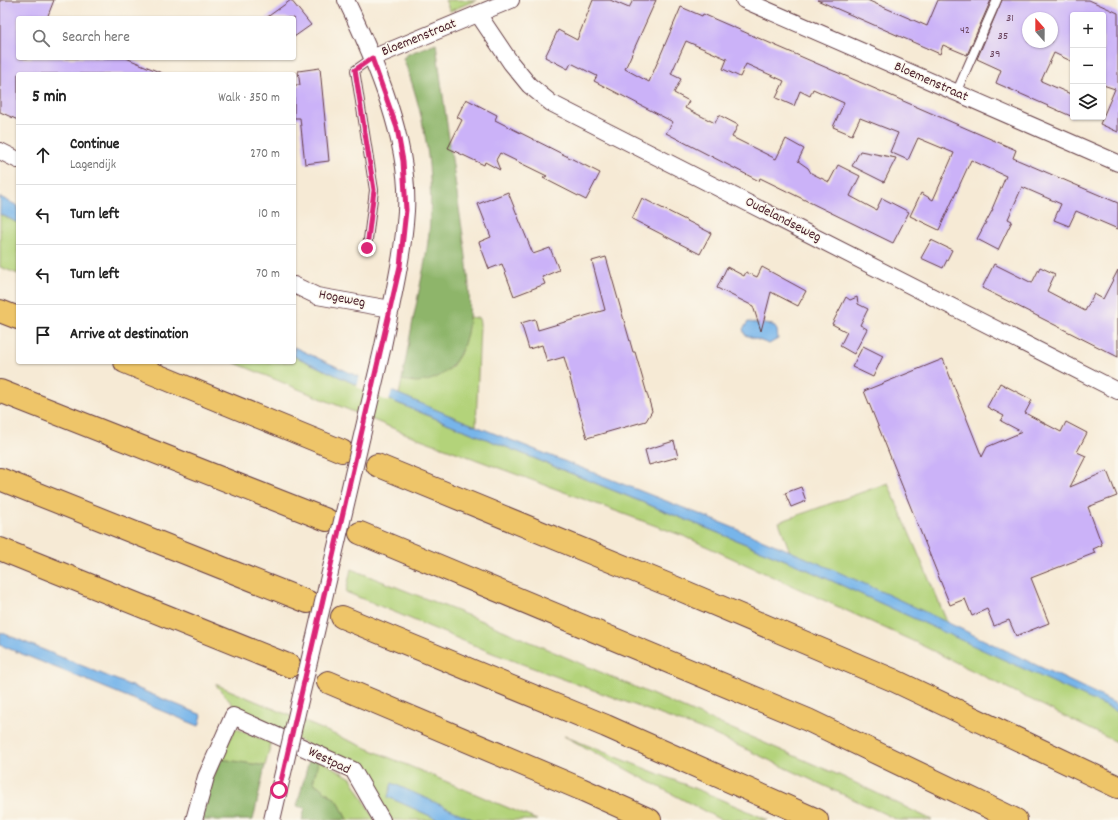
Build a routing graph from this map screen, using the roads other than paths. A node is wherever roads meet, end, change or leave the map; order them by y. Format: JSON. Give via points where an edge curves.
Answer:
{"nodes":[{"id":1,"x":346,"y":0,"type":"edge"},
{"id":2,"x":511,"y":0,"type":"edge"},
{"id":3,"x":744,"y":0,"type":"edge"},
{"id":4,"x":996,"y":0,"type":"edge"},
{"id":5,"x":478,"y":14,"type":"junction"},
{"id":6,"x":372,"y":58,"type":"junction"},
{"id":7,"x":956,"y":93,"type":"junction"},
{"id":8,"x":0,"y":151,"type":"edge"},
{"id":9,"x":16,"y":159,"type":"edge"},
{"id":10,"x":1118,"y":163,"type":"edge"},
{"id":11,"x":367,"y":248,"type":"dead end"},
{"id":12,"x":296,"y":286,"type":"edge"},
{"id":13,"x":390,"y":309,"type":"junction"},
{"id":14,"x":0,"y":311,"type":"edge"},
{"id":15,"x":16,"y":317,"type":"edge"},
{"id":16,"x":130,"y":364,"type":"edge"},
{"id":17,"x":0,"y":391,"type":"edge"},
{"id":18,"x":1118,"y":391,"type":"edge"},
{"id":19,"x":342,"y":451,"type":"dead end"},
{"id":20,"x":377,"y":465,"type":"dead end"},
{"id":21,"x":0,"y":479,"type":"edge"},
{"id":22,"x":327,"y":520,"type":"dead end"},
{"id":23,"x":360,"y":534,"type":"dead end"},
{"id":24,"x":0,"y":549,"type":"edge"},
{"id":25,"x":308,"y":602,"type":"dead end"},
{"id":26,"x":342,"y":616,"type":"dead end"},
{"id":27,"x":290,"y":666,"type":"dead end"},
{"id":28,"x":328,"y":682,"type":"dead end"},
{"id":29,"x":1118,"y":787,"type":"edge"},
{"id":30,"x":194,"y":820,"type":"edge"},
{"id":31,"x":272,"y":820,"type":"edge"},
{"id":32,"x":382,"y":820,"type":"edge"},
{"id":33,"x":650,"y":820,"type":"edge"},
{"id":34,"x":817,"y":820,"type":"edge"},
{"id":35,"x":1016,"y":820,"type":"edge"}],
"edges":[{"from":1,"to":6,"type":"street"},
{"from":2,"to":5,"type":"street","name":"Bloemenstraat"},
{"from":3,"to":7,"type":"street","name":"Bloemenstraat"},
{"from":4,"to":7,"type":"lane"},
{"from":5,"to":6,"type":"street","name":"Bloemenstraat"},
{"from":5,"to":18,"type":"street","name":"Oudelandseweg","via":[[515,68],[529,85],[551,103]]},
{"from":6,"to":11,"type":"lane","via":[[355,70],[374,190]]},
{"from":6,"to":13,"type":"street","via":[[397,128],[403,161],[406,210],[400,266]]},
{"from":7,"to":10,"type":"street","name":"Bloemenstraat"},
{"from":8,"to":9,"type":"street"},
{"from":12,"to":13,"type":"street","name":"Hogeweg","via":[[317,296]]},
{"from":13,"to":31,"type":"street","bridge":true},
{"from":14,"to":15,"type":"highway"},
{"from":16,"to":19,"type":"highway"},
{"from":17,"to":22,"type":"highway"},
{"from":20,"to":29,"type":"highway","via":[[893,680]]},
{"from":21,"to":25,"type":"highway"},
{"from":23,"to":35,"type":"highway","via":[[808,720]]},
{"from":24,"to":27,"type":"highway"},
{"from":26,"to":34,"type":"highway","via":[[606,726]]},
{"from":28,"to":33,"type":"highway"},
{"from":30,"to":32,"type":"street","name":"Westpad","via":[[206,777],[233,716],[353,770]]}]}
